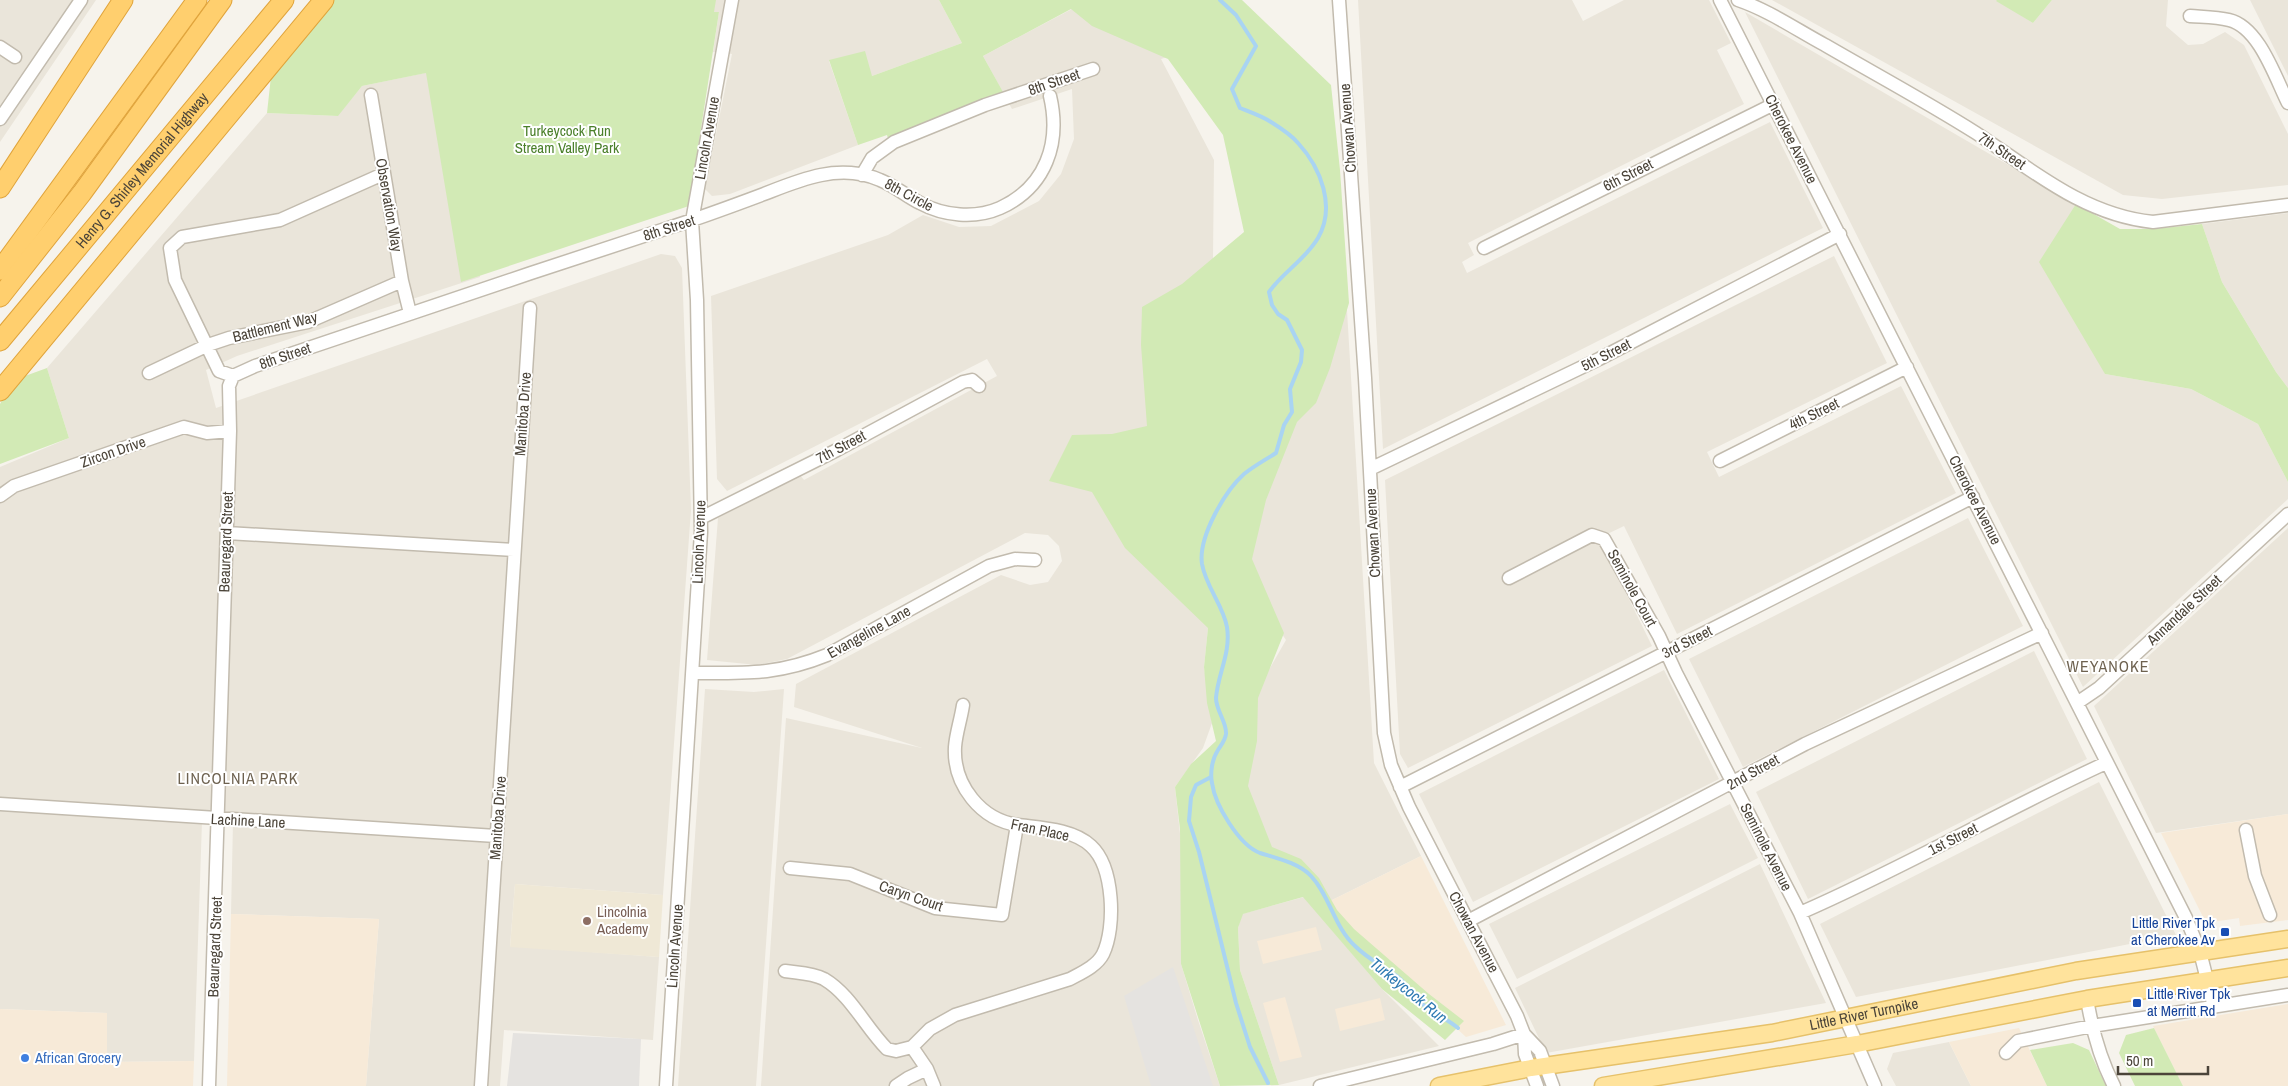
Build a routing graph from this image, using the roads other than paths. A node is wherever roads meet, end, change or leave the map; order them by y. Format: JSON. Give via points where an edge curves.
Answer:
{"nodes":[{"id":1,"x":81,"y":0,"type":"edge"},
{"id":2,"x":124,"y":0,"type":"edge"},
{"id":3,"x":197,"y":0,"type":"edge"},
{"id":4,"x":222,"y":0,"type":"edge"},
{"id":5,"x":284,"y":0,"type":"edge"},
{"id":6,"x":324,"y":0,"type":"edge"},
{"id":7,"x":732,"y":0,"type":"edge"},
{"id":8,"x":1339,"y":0,"type":"edge"},
{"id":9,"x":1720,"y":0,"type":"edge"},
{"id":10,"x":1738,"y":0,"type":"edge"},
{"id":11,"x":2190,"y":16,"type":"dead end"},
{"id":12,"x":0,"y":47,"type":"edge"},
{"id":13,"x":15,"y":57,"type":"dead end"},
{"id":14,"x":1093,"y":69,"type":"dead end"},
{"id":15,"x":371,"y":95,"type":"dead end"},
{"id":16,"x":1050,"y":96,"type":"dead end"},
{"id":17,"x":2288,"y":103,"type":"edge"},
{"id":18,"x":1774,"y":104,"type":"junction"},
{"id":19,"x":0,"y":119,"type":"edge"},
{"id":20,"x":383,"y":174,"type":"junction"},
{"id":21,"x":862,"y":175,"type":"junction"},
{"id":22,"x":0,"y":188,"type":"edge"},
{"id":23,"x":2288,"y":205,"type":"edge"},
{"id":24,"x":692,"y":221,"type":"junction"},
{"id":25,"x":1840,"y":234,"type":"junction"},
{"id":26,"x":1484,"y":248,"type":"dead end"},
{"id":27,"x":0,"y":270,"type":"edge"},
{"id":28,"x":402,"y":281,"type":"junction"},
{"id":29,"x":0,"y":298,"type":"edge"},
{"id":30,"x":530,"y":308,"type":"dead end"},
{"id":31,"x":410,"y":313,"type":"junction"},
{"id":32,"x":0,"y":341,"type":"edge"},
{"id":33,"x":208,"y":345,"type":"junction"},
{"id":34,"x":1907,"y":367,"type":"junction"},
{"id":35,"x":149,"y":373,"type":"dead end"},
{"id":36,"x":233,"y":376,"type":"junction"},
{"id":37,"x":979,"y":386,"type":"dead end"},
{"id":38,"x":0,"y":390,"type":"edge"},
{"id":39,"x":230,"y":431,"type":"junction"},
{"id":40,"x":1720,"y":462,"type":"dead end"},
{"id":41,"x":1370,"y":469,"type":"junction"},
{"id":42,"x":0,"y":496,"type":"edge"},
{"id":43,"x":1974,"y":497,"type":"junction"},
{"id":44,"x":2288,"y":514,"type":"edge"},
{"id":45,"x":701,"y":518,"type":"junction"},
{"id":46,"x":227,"y":533,"type":"junction"},
{"id":47,"x":514,"y":550,"type":"junction"},
{"id":48,"x":1035,"y":560,"type":"dead end"},
{"id":49,"x":1509,"y":578,"type":"dead end"},
{"id":50,"x":2042,"y":633,"type":"junction"},
{"id":51,"x":1666,"y":653,"type":"junction"},
{"id":52,"x":694,"y":673,"type":"junction"},
{"id":53,"x":2077,"y":702,"type":"junction"},
{"id":54,"x":963,"y":706,"type":"dead end"},
{"id":55,"x":2106,"y":763,"type":"junction"},
{"id":56,"x":1733,"y":782,"type":"junction"},
{"id":57,"x":1400,"y":786,"type":"junction"},
{"id":58,"x":0,"y":804,"type":"edge"},
{"id":59,"x":217,"y":820,"type":"junction"},
{"id":60,"x":1017,"y":825,"type":"junction"},
{"id":61,"x":2246,"y":830,"type":"dead end"},
{"id":62,"x":496,"y":836,"type":"junction"},
{"id":63,"x":790,"y":868,"type":"dead end"},
{"id":64,"x":1800,"y":914,"type":"junction"},
{"id":65,"x":2270,"y":915,"type":"dead end"},
{"id":66,"x":1468,"y":921,"type":"junction"},
{"id":67,"x":2288,"y":939,"type":"edge"},
{"id":68,"x":2200,"y":952,"type":"junction"},
{"id":69,"x":2288,"y":968,"type":"edge"},
{"id":70,"x":785,"y":971,"type":"dead end"},
{"id":71,"x":2206,"y":980,"type":"junction"},
{"id":72,"x":2288,"y":995,"type":"edge"},
{"id":73,"x":2087,"y":999,"type":"junction"},
{"id":74,"x":2214,"y":1007,"type":"junction"},
{"id":75,"x":1846,"y":1018,"type":"junction"},
{"id":76,"x":2092,"y":1026,"type":"junction"},
{"id":77,"x":1524,"y":1034,"type":"junction"},
{"id":78,"x":1857,"y":1044,"type":"junction"},
{"id":79,"x":912,"y":1047,"type":"junction"},
{"id":80,"x":2006,"y":1053,"type":"dead end"},
{"id":81,"x":1539,"y":1067,"type":"junction"},
{"id":82,"x":927,"y":1069,"type":"junction"},
{"id":83,"x":209,"y":1086,"type":"edge"},
{"id":84,"x":481,"y":1086,"type":"edge"},
{"id":85,"x":666,"y":1086,"type":"edge"},
{"id":86,"x":896,"y":1086,"type":"edge"},
{"id":87,"x":934,"y":1086,"type":"edge"},
{"id":88,"x":1320,"y":1086,"type":"edge"},
{"id":89,"x":1439,"y":1086,"type":"edge"},
{"id":90,"x":1537,"y":1086,"type":"edge"},
{"id":91,"x":1553,"y":1086,"type":"edge"},
{"id":92,"x":1603,"y":1086,"type":"edge"},
{"id":93,"x":1875,"y":1086,"type":"edge"},
{"id":94,"x":2114,"y":1086,"type":"edge"}],
"edges":[{"from":1,"to":19,"type":"street"},
{"from":2,"to":22,"type":"highway"},
{"from":3,"to":27,"type":"highway"},
{"from":4,"to":29,"type":"highway","via":[[82,193]]},
{"from":5,"to":32,"type":"highway","name":"Henry G. Shirley Memorial Highway"},
{"from":6,"to":38,"type":"highway"},
{"from":7,"to":24,"type":"street","name":"Lincoln Avenue"},
{"from":8,"to":41,"type":"street","name":"Chowan Avenue"},
{"from":9,"to":18,"type":"street","name":"Cherokee Avenue"},
{"from":10,"to":23,"type":"street","name":"7th Street","via":[[1866,68],[1974,132],[2052,185],[2113,214],[2153,222]]},
{"from":11,"to":17,"type":"street","via":[[2230,20],[2249,32],[2261,48]]},
{"from":12,"to":13,"type":"street"},
{"from":14,"to":21,"type":"street","name":"8th Street","via":[[985,105],[901,138],[872,158]]},
{"from":15,"to":20,"type":"street","name":"Observation Way"},
{"from":16,"to":21,"type":"street","name":"8th Circle","via":[[1055,129],[1046,164],[1027,191],[998,209],[983,214],[952,214],[935,210],[896,187]]},
{"from":18,"to":25,"type":"street","name":"Cherokee Avenue"},
{"from":18,"to":26,"type":"street","name":"6th Street"},
{"from":20,"to":28,"type":"street","name":"Observation Way"},
{"from":20,"to":33,"type":"street","via":[[280,220],[182,237],[174,243],[170,248],[175,280]]},
{"from":21,"to":24,"type":"street","name":"8th Street","via":[[821,175]]},
{"from":24,"to":31,"type":"street","name":"8th Street"},
{"from":24,"to":45,"type":"street","name":"Lincoln Avenue","via":[[697,300]]},
{"from":25,"to":34,"type":"street","name":"Cherokee Avenue"},
{"from":25,"to":41,"type":"street","name":"5th Street","via":[[1599,359]]},
{"from":28,"to":31,"type":"street","name":"Observation Way"},
{"from":28,"to":33,"type":"street","name":"Battlement Way","via":[[308,322]]},
{"from":30,"to":47,"type":"street","name":"Manitoba Drive"},
{"from":31,"to":36,"type":"street","name":"8th Street"},
{"from":33,"to":35,"type":"street","name":"Battlement Way"},
{"from":33,"to":36,"type":"street","via":[[220,371]]},
{"from":34,"to":40,"type":"street","name":"4th Street"},
{"from":34,"to":43,"type":"street","name":"Cherokee Avenue"},
{"from":36,"to":39,"type":"street","name":"Beauregard Street","via":[[229,386]]},
{"from":37,"to":45,"type":"street","name":"7th Street","via":[[972,380],[963,382]]},
{"from":39,"to":42,"type":"street","name":"Zircon Drive","via":[[208,433],[184,427],[14,486]]},
{"from":39,"to":46,"type":"street","name":"Beauregard Street"},
{"from":41,"to":57,"type":"street","name":"Chowan Avenue","via":[[1384,733]]},
{"from":43,"to":50,"type":"street","name":"Cherokee Avenue"},
{"from":43,"to":51,"type":"street","name":"3rd Street"},
{"from":44,"to":53,"type":"street","name":"Annandale Street","via":[[2099,688]]},
{"from":45,"to":52,"type":"street","name":"Lincoln Avenue"},
{"from":46,"to":47,"type":"street"},
{"from":46,"to":59,"type":"street","name":"Beauregard Street"},
{"from":47,"to":62,"type":"street","name":"Manitoba Drive"},
{"from":48,"to":52,"type":"street","name":"Evangeline Lane","via":[[1015,559],[989,566],[827,655],[804,664],[768,672]]},
{"from":49,"to":51,"type":"street","name":"Seminole Court","via":[[1592,535],[1598,535],[1604,539]]},
{"from":50,"to":53,"type":"street","name":"Cherokee Avenue"},
{"from":50,"to":56,"type":"street","name":"2nd Street","via":[[1805,744]]},
{"from":51,"to":56,"type":"street","name":"Seminole Avenue"},
{"from":51,"to":57,"type":"street","name":"3rd Street"},
{"from":52,"to":85,"type":"street","name":"Lincoln Avenue"},
{"from":53,"to":55,"type":"street","name":"Cherokee Avenue"},
{"from":54,"to":60,"type":"street","name":"Fran Place","via":[[955,746],[965,790],[989,814],[1002,822]]},
{"from":55,"to":64,"type":"street","name":"1st Street"},
{"from":55,"to":68,"type":"street","name":"Cherokee Avenue"},
{"from":56,"to":64,"type":"street","name":"Seminole Avenue"},
{"from":56,"to":66,"type":"street","name":"2nd Street"},
{"from":57,"to":66,"type":"street","name":"Chowan Avenue"},
{"from":58,"to":59,"type":"street","name":"Lachine Lane"},
{"from":59,"to":62,"type":"street","name":"Lachine Lane"},
{"from":59,"to":83,"type":"street","name":"Beauregard Street"},
{"from":60,"to":63,"type":"street","name":"Caryn Court","via":[[1002,915],[935,908],[850,874]]},
{"from":60,"to":79,"type":"street","name":"Fran Place","via":[[1047,828],[1073,836],[1090,846],[1102,861],[1110,885],[1110,930],[1103,956],[1086,971],[1070,979],[955,1015],[930,1029]]},
{"from":61,"to":65,"type":"street","via":[[2255,876]]},
{"from":62,"to":84,"type":"street","name":"Manitoba Drive"},
{"from":64,"to":75,"type":"street","name":"Seminole Avenue"},
{"from":66,"to":77,"type":"street","name":"Chowan Avenue"},
{"from":67,"to":68,"type":"main road","name":"Little River Turnpike"},
{"from":68,"to":71,"type":"street","name":"Cherokee Avenue"},
{"from":68,"to":75,"type":"main road","name":"Little River Turnpike","via":[[2076,971]]},
{"from":69,"to":71,"type":"main road","name":"Little River Turnpike"},
{"from":70,"to":79,"type":"street","via":[[823,979],[847,998],[886,1049],[896,1052]]},
{"from":71,"to":73,"type":"main road","name":"Little River Turnpike"},
{"from":71,"to":74,"type":"street","name":"Cherokee Avenue"},
{"from":72,"to":74,"type":"street"},
{"from":73,"to":76,"type":"street"},
{"from":73,"to":78,"type":"main road","name":"Little River Turnpike"},
{"from":74,"to":76,"type":"street"},
{"from":75,"to":78,"type":"street","name":"Seminole Avenue"},
{"from":75,"to":81,"type":"main road","name":"Little River Turnpike","via":[[1722,1042]]},
{"from":76,"to":80,"type":"street","via":[[2018,1041]]},
{"from":76,"to":94,"type":"street"},
{"from":77,"to":81,"type":"street","name":"Chowan Avenue","via":[[1540,1051]]},
{"from":77,"to":88,"type":"street"},
{"from":78,"to":92,"type":"main road","name":"Little River Turnpike"},
{"from":78,"to":93,"type":"street","name":"Seminole Avenue"},
{"from":79,"to":82,"type":"street"},
{"from":81,"to":89,"type":"main road","name":"Little River Turnpike"},
{"from":81,"to":90,"type":"street","name":"Chowan Avenue"},
{"from":81,"to":91,"type":"street","name":"Chowan Avenue"},
{"from":82,"to":86,"type":"street"},
{"from":82,"to":87,"type":"street"}]}
